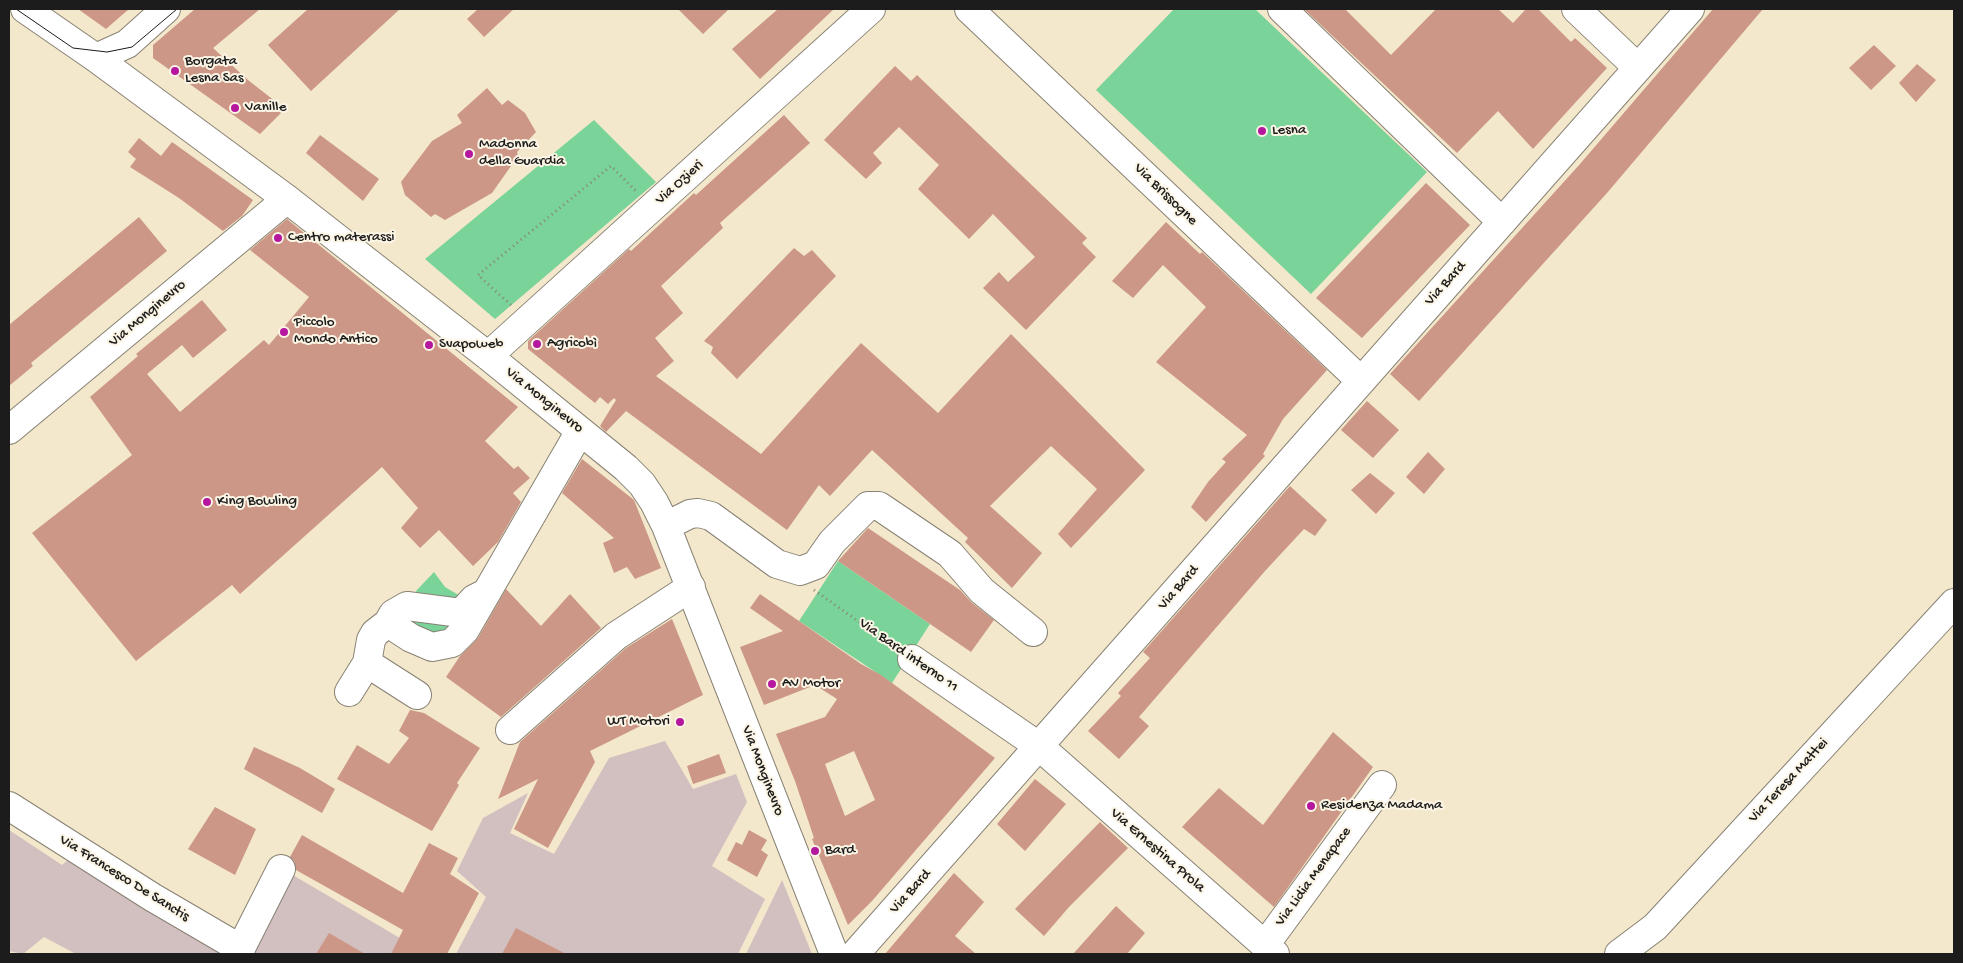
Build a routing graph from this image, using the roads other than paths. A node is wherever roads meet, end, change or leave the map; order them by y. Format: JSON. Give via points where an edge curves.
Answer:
{"nodes":[{"id":1,"x":25,"y":9,"type":"edge"},
{"id":2,"x":166,"y":9,"type":"edge"},
{"id":3,"x":871,"y":9,"type":"edge"},
{"id":4,"x":969,"y":9,"type":"edge"},
{"id":5,"x":1282,"y":9,"type":"edge"},
{"id":6,"x":1576,"y":9,"type":"edge"},
{"id":7,"x":1690,"y":9,"type":"edge"},
{"id":8,"x":9,"y":17,"type":"edge"},
{"id":9,"x":96,"y":58,"type":"junction"},
{"id":10,"x":1638,"y":68,"type":"junction"},
{"id":11,"x":287,"y":199,"type":"junction"},
{"id":12,"x":1502,"y":222,"type":"junction"},
{"id":13,"x":488,"y":356,"type":"junction"},
{"id":14,"x":1360,"y":381,"type":"junction"},
{"id":15,"x":9,"y":430,"type":"edge"},
{"id":16,"x":580,"y":431,"type":"junction"},
{"id":17,"x":666,"y":526,"type":"junction"},
{"id":18,"x":690,"y":587,"type":"junction"},
{"id":19,"x":487,"y":592,"type":"junction"},
{"id":20,"x":1954,"y":603,"type":"edge"},
{"id":21,"x":388,"y":623,"type":"junction"},
{"id":22,"x":1033,"y":632,"type":"dead end"},
{"id":23,"x":912,"y":659,"type":"road end"},
{"id":24,"x":367,"y":663,"type":"junction"},
{"id":25,"x":349,"y":692,"type":"dead end"},
{"id":26,"x":417,"y":695,"type":"dead end"},
{"id":27,"x":510,"y":730,"type":"dead end"},
{"id":28,"x":1040,"y":747,"type":"junction"},
{"id":29,"x":1382,"y":785,"type":"dead end"},
{"id":30,"x":9,"y":806,"type":"edge"},
{"id":31,"x":281,"y":869,"type":"dead end"},
{"id":32,"x":1270,"y":949,"type":"edge"},
{"id":33,"x":239,"y":952,"type":"edge"},
{"id":34,"x":834,"y":954,"type":"edge"},
{"id":35,"x":855,"y":954,"type":"edge"},
{"id":36,"x":1619,"y":954,"type":"edge"}],
"edges":[{"from":1,"to":9,"type":"street","name":"Via Monginevro"},
{"from":2,"to":9,"type":"street","via":[[127,44]]},
{"from":3,"to":13,"type":"street","name":"Via Ozieri"},
{"from":4,"to":14,"type":"street","name":"Via Brissogne"},
{"from":5,"to":12,"type":"street"},
{"from":6,"to":10,"type":"street"},
{"from":7,"to":10,"type":"street","name":"Via Bard"},
{"from":8,"to":9,"type":"street","name":"Via Monginevro","via":[[63,50]]},
{"from":9,"to":11,"type":"street","name":"Via Monginevro"},
{"from":10,"to":12,"type":"street","name":"Via Bard"},
{"from":11,"to":13,"type":"street","name":"Via Monginevro"},
{"from":11,"to":15,"type":"street","name":"Via Monginevro"},
{"from":12,"to":14,"type":"street","name":"Via Bard"},
{"from":13,"to":16,"type":"street","name":"Via Monginevro"},
{"from":14,"to":28,"type":"street","name":"Via Bard"},
{"from":16,"to":17,"type":"street","name":"Via Monginevro","via":[[642,484]]},
{"from":16,"to":19,"type":"street"},
{"from":17,"to":18,"type":"street","name":"Via Monginevro"},
{"from":17,"to":22,"type":"street","via":[[690,514],[711,516],[777,564],[800,571],[816,565],[832,542],[868,506],[879,506],[950,554],[982,591]]},
{"from":18,"to":27,"type":"street","via":[[616,636]]},
{"from":18,"to":34,"type":"street","name":"Via Monginevro"},
{"from":19,"to":21,"type":"street","via":[[474,599],[461,613],[407,606],[393,614]]},
{"from":19,"to":21,"type":"street","via":[[465,630],[452,643],[432,647]]},
{"from":20,"to":36,"type":"street","name":"Via Teresa Mattei","via":[[1655,927]]},
{"from":21,"to":24,"type":"street","via":[[371,640]]},
{"from":23,"to":28,"type":"street","name":"Via Bard interno 11"},
{"from":24,"to":25,"type":"street"},
{"from":24,"to":26,"type":"street"},
{"from":28,"to":32,"type":"street","name":"Via Ernestina Prola"},
{"from":28,"to":35,"type":"street","name":"Via Bard"},
{"from":29,"to":32,"type":"street","name":"Via Lidia Menapace"},
{"from":30,"to":33,"type":"street","name":"Via Francesco De Sanctis"},
{"from":31,"to":33,"type":"street","name":"Via Francesco De Sanctis"}]}
